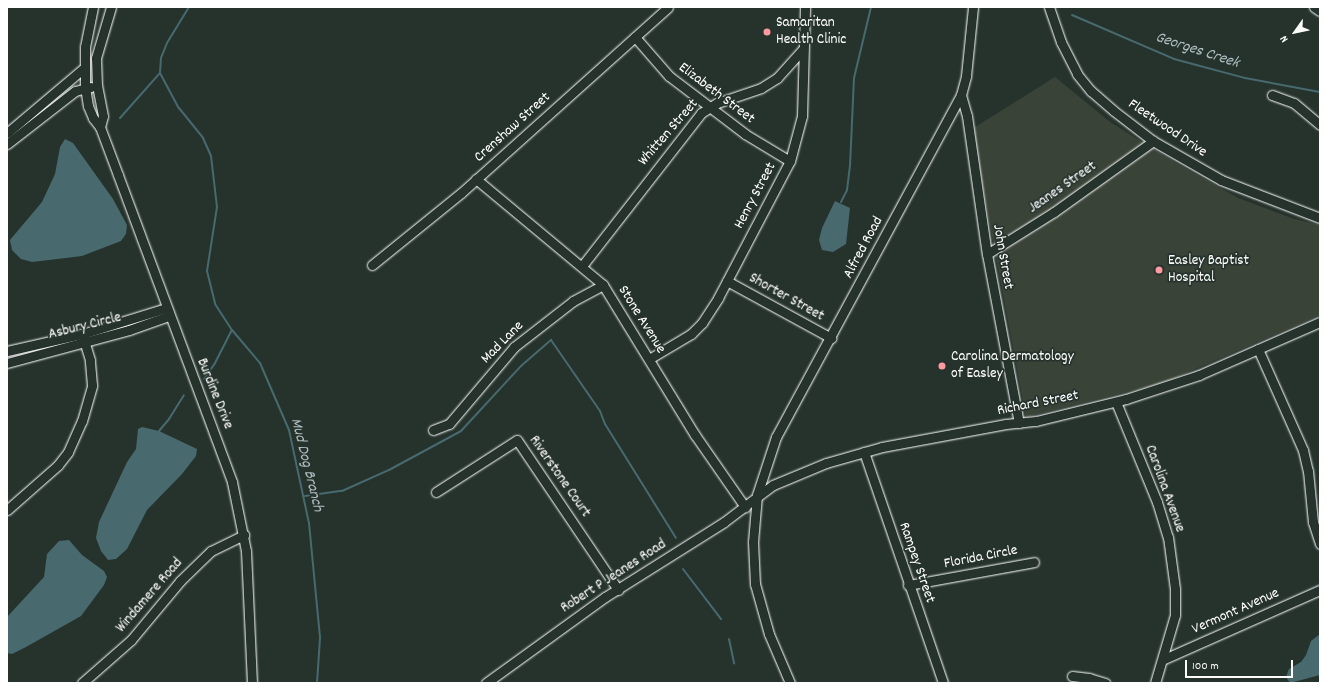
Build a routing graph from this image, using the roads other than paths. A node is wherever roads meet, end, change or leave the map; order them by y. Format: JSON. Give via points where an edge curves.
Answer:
{"nodes":[{"id":1,"x":93,"y":7,"type":"edge"},
{"id":2,"x":111,"y":7,"type":"edge"},
{"id":3,"x":668,"y":7,"type":"edge"},
{"id":4,"x":805,"y":7,"type":"edge"},
{"id":5,"x":973,"y":7,"type":"edge"},
{"id":6,"x":1049,"y":7,"type":"edge"},
{"id":7,"x":1314,"y":7,"type":"edge"},
{"id":8,"x":1320,"y":11,"type":"edge"},
{"id":9,"x":635,"y":37,"type":"junction"},
{"id":10,"x":803,"y":50,"type":"junction"},
{"id":11,"x":85,"y":67,"type":"junction"},
{"id":12,"x":97,"y":86,"type":"junction"},
{"id":13,"x":85,"y":87,"type":"junction"},
{"id":14,"x":961,"y":95,"type":"junction"},
{"id":15,"x":1272,"y":95,"type":"dead end"},
{"id":16,"x":709,"y":106,"type":"junction"},
{"id":17,"x":1320,"y":125,"type":"edge"},
{"id":18,"x":100,"y":127,"type":"junction"},
{"id":19,"x":10,"y":137,"type":"edge"},
{"id":20,"x":1153,"y":141,"type":"junction"},
{"id":21,"x":790,"y":161,"type":"junction"},
{"id":22,"x":476,"y":179,"type":"junction"},
{"id":23,"x":1320,"y":218,"type":"edge"},
{"id":24,"x":987,"y":254,"type":"junction"},
{"id":25,"x":372,"y":265,"type":"dead end"},
{"id":26,"x":582,"y":266,"type":"junction"},
{"id":27,"x":727,"y":281,"type":"junction"},
{"id":28,"x":603,"y":285,"type":"junction"},
{"id":29,"x":168,"y":312,"type":"junction"},
{"id":30,"x":1320,"y":322,"type":"edge"},
{"id":31,"x":83,"y":338,"type":"junction"},
{"id":32,"x":831,"y":338,"type":"junction"},
{"id":33,"x":1258,"y":349,"type":"junction"},
{"id":34,"x":7,"y":351,"type":"edge"},
{"id":35,"x":649,"y":359,"type":"junction"},
{"id":36,"x":7,"y":363,"type":"edge"},
{"id":37,"x":1116,"y":402,"type":"junction"},
{"id":38,"x":1019,"y":423,"type":"junction"},
{"id":39,"x":433,"y":430,"type":"dead end"},
{"id":40,"x":864,"y":452,"type":"junction"},
{"id":41,"x":436,"y":492,"type":"dead end"},
{"id":42,"x":757,"y":495,"type":"junction"},
{"id":43,"x":745,"y":507,"type":"junction"},
{"id":44,"x":7,"y":510,"type":"edge"},
{"id":45,"x":244,"y":535,"type":"junction"},
{"id":46,"x":1320,"y":544,"type":"edge"},
{"id":47,"x":1034,"y":562,"type":"dead end"},
{"id":48,"x":908,"y":585,"type":"junction"},
{"id":49,"x":618,"y":590,"type":"junction"},
{"id":50,"x":1320,"y":590,"type":"edge"},
{"id":51,"x":1164,"y":659,"type":"junction"},
{"id":52,"x":1072,"y":676,"type":"dead end"},
{"id":53,"x":82,"y":683,"type":"edge"},
{"id":54,"x":252,"y":683,"type":"edge"},
{"id":55,"x":486,"y":683,"type":"edge"},
{"id":56,"x":790,"y":683,"type":"edge"},
{"id":57,"x":943,"y":683,"type":"edge"},
{"id":58,"x":1105,"y":683,"type":"edge"},
{"id":59,"x":1155,"y":683,"type":"edge"}],
"edges":[{"from":1,"to":11,"type":"street","name":"Burdine Drive","via":[[85,47]]},
{"from":2,"to":12,"type":"street","name":"Burdine Drive","via":[[96,58]]},
{"from":3,"to":9,"type":"street","name":"Crenshaw Street"},
{"from":4,"to":10,"type":"street","name":"Henry Street"},
{"from":5,"to":14,"type":"street","name":"Alfred Road","via":[[966,76]]},
{"from":6,"to":20,"type":"street","name":"Fleetwood Drive","via":[[1061,42],[1077,74],[1091,91]]},
{"from":7,"to":8,"type":"street"},
{"from":9,"to":16,"type":"street","name":"Elizabeth Street","via":[[659,67]]},
{"from":9,"to":22,"type":"street","name":"Crenshaw Street"},
{"from":10,"to":16,"type":"street","name":"Whitten Street","via":[[777,78],[761,88]]},
{"from":10,"to":21,"type":"street","name":"Henry Street","via":[[802,116]]},
{"from":11,"to":13,"type":"street","name":"Burdine Drive"},
{"from":11,"to":19,"type":"street","via":[[25,116]]},
{"from":12,"to":13,"type":"street"},
{"from":12,"to":18,"type":"street","name":"Burdine Drive","via":[[103,116]]},
{"from":13,"to":18,"type":"street","name":"Burdine Drive","via":[[93,118]]},
{"from":13,"to":19,"type":"street","via":[[75,91]]},
{"from":14,"to":24,"type":"street","name":"John Street","via":[[967,116]]},
{"from":14,"to":32,"type":"street","name":"Alfred Road"},
{"from":15,"to":17,"type":"street","via":[[1294,103]]},
{"from":16,"to":21,"type":"street","name":"Elizabeth Street","via":[[745,134]]},
{"from":16,"to":26,"type":"street","name":"Whitten Street","via":[[650,175]]},
{"from":18,"to":29,"type":"street","name":"Burdine Drive"},
{"from":20,"to":23,"type":"street","name":"Fleetwood Drive","via":[[1221,180]]},
{"from":20,"to":24,"type":"street","name":"Jeanes Street","via":[[1054,212]]},
{"from":21,"to":27,"type":"street","name":"Henry Street"},
{"from":22,"to":25,"type":"street","name":"Crenshaw Street"},
{"from":22,"to":26,"type":"street","name":"Stone Avenue"},
{"from":24,"to":38,"type":"street","name":"John Street"},
{"from":26,"to":28,"type":"street","name":"Stone Avenue"},
{"from":27,"to":32,"type":"street","name":"Shorter Street"},
{"from":27,"to":35,"type":"street","name":"Henry Street","via":[[697,330]]},
{"from":28,"to":35,"type":"street","name":"Stone Avenue"},
{"from":28,"to":39,"type":"street","name":"Mad Lane","via":[[573,301],[514,347],[449,424]]},
{"from":29,"to":31,"type":"street","name":"Asbury Circle","via":[[129,330]]},
{"from":29,"to":45,"type":"street","name":"Burdine Drive","via":[[232,482]]},
{"from":30,"to":33,"type":"street","name":"Richard Street"},
{"from":31,"to":34,"type":"street","name":"Asbury Circle"},
{"from":31,"to":36,"type":"street","name":"Asbury Circle"},
{"from":31,"to":44,"type":"street","via":[[90,360],[92,385],[82,421],[68,452],[58,465]]},
{"from":32,"to":42,"type":"street","name":"Alfred Road","via":[[776,438]]},
{"from":33,"to":37,"type":"street","name":"Richard Street","via":[[1198,375]]},
{"from":33,"to":46,"type":"street","via":[[1303,450],[1308,471],[1313,522]]},
{"from":35,"to":43,"type":"street","name":"Stone Avenue","via":[[699,441]]},
{"from":37,"to":38,"type":"street","name":"Richard Street"},
{"from":37,"to":51,"type":"street","name":"Carolina Avenue","via":[[1157,502],[1168,537],[1175,609]]},
{"from":38,"to":40,"type":"street","name":"Richard Street"},
{"from":40,"to":42,"type":"street","name":"Richard Street","via":[[791,477]]},
{"from":40,"to":48,"type":"street","name":"Rampey Street"},
{"from":41,"to":49,"type":"street","name":"Riverstone Court","via":[[517,440]]},
{"from":42,"to":43,"type":"street","name":"Robert P Jeanes Road"},
{"from":42,"to":56,"type":"street","via":[[753,555],[755,584],[769,634]]},
{"from":43,"to":49,"type":"street","name":"Robert P Jeanes Road"},
{"from":45,"to":53,"type":"street","name":"Windamere Road","via":[[229,540],[206,556],[180,581],[131,640]]},
{"from":45,"to":54,"type":"street","name":"Burdine Drive"},
{"from":47,"to":48,"type":"street","name":"Florida Circle"},
{"from":48,"to":57,"type":"street","name":"Rampey Street"},
{"from":49,"to":55,"type":"street","name":"Robert P Jeanes Road"},
{"from":50,"to":51,"type":"street","name":"Vermont Avenue"},
{"from":51,"to":59,"type":"street","name":"Carolina Avenue"},
{"from":52,"to":58,"type":"street"}]}
